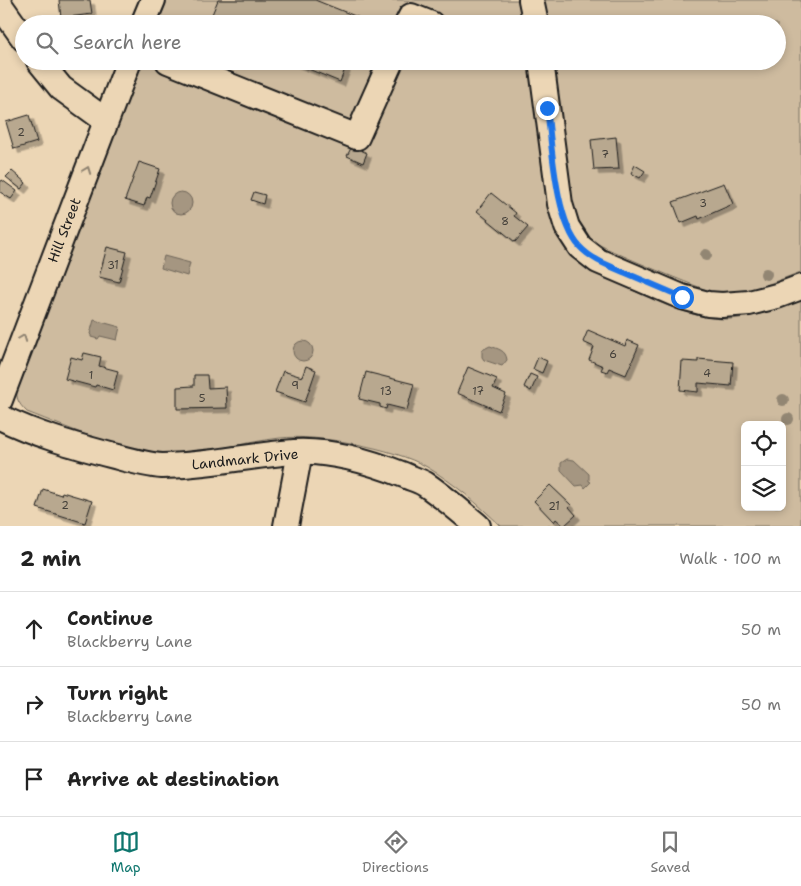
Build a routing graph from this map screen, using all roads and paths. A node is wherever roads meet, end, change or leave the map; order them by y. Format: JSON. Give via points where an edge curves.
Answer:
{"nodes":[{"id":1,"x":153,"y":0,"type":"edge"},
{"id":2,"x":531,"y":0,"type":"edge"},
{"id":3,"x":0,"y":5,"type":"edge"},
{"id":4,"x":147,"y":15,"type":"edge"},
{"id":5,"x":534,"y":15,"type":"edge"},
{"id":6,"x":15,"y":26,"type":"edge"},
{"id":7,"x":46,"y":70,"type":"edge"},
{"id":8,"x":125,"y":70,"type":"edge"},
{"id":9,"x":190,"y":70,"type":"edge"},
{"id":10,"x":386,"y":70,"type":"edge"},
{"id":11,"x":538,"y":70,"type":"edge"},
{"id":12,"x":106,"y":120,"type":"junction"},
{"id":13,"x":801,"y":287,"type":"edge"},
{"id":14,"x":0,"y":400,"type":"edge"},
{"id":15,"x":0,"y":417,"type":"edge"},
{"id":16,"x":300,"y":452,"type":"junction"},
{"id":17,"x":286,"y":526,"type":"edge"},
{"id":18,"x":478,"y":526,"type":"edge"}],
"edges":[{"from":1,"to":4,"type":"street"},
{"from":2,"to":5,"type":"street"},
{"from":3,"to":6,"type":"street"},
{"from":7,"to":12,"type":"street","via":[[61,88]]},
{"from":8,"to":12,"type":"street","name":"Hill Street"},
{"from":9,"to":10,"type":"street","via":[[357,137]]},
{"from":11,"to":13,"type":"street","via":[[560,204],[567,228],[580,248],[598,261],[682,297],[708,304],[749,303]]},
{"from":14,"to":12,"type":"street","name":"Hill Street","one_way":true},
{"from":15,"to":16,"type":"street","name":"Landmark Drive","via":[[89,450],[160,466]]},
{"from":16,"to":17,"type":"street"},
{"from":16,"to":18,"type":"street","name":"Landmark Drive","via":[[328,453],[394,471],[424,484]]}]}
